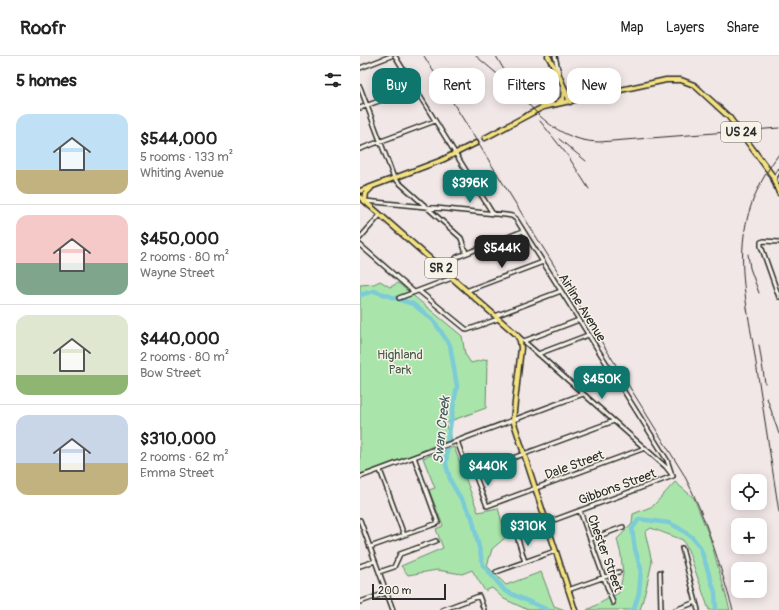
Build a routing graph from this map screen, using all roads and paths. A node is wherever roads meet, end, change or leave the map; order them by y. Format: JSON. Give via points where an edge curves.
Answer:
{"nodes":[{"id":1,"x":391,"y":56,"type":"edge"},
{"id":2,"x":394,"y":56,"type":"edge"},
{"id":3,"x":548,"y":56,"type":"edge"},
{"id":4,"x":556,"y":56,"type":"edge"},
{"id":5,"x":360,"y":68,"type":"edge"},
{"id":6,"x":402,"y":68,"type":"edge"},
{"id":7,"x":555,"y":68,"type":"edge"},
{"id":8,"x":558,"y":68,"type":"edge"},
{"id":9,"x":559,"y":75,"type":"edge"},
{"id":10,"x":564,"y":86,"type":"junction"},
{"id":11,"x":360,"y":87,"type":"edge"},
{"id":12,"x":621,"y":90,"type":"edge"},
{"id":13,"x":567,"y":94,"type":"edge"},
{"id":14,"x":421,"y":99,"type":"edge"},
{"id":15,"x":559,"y":101,"type":"edge"},
{"id":16,"x":372,"y":104,"type":"edge"},
{"id":17,"x":556,"y":104,"type":"edge"},
{"id":18,"x":367,"y":106,"type":"junction"},
{"id":19,"x":360,"y":108,"type":"edge"},
{"id":20,"x":435,"y":121,"type":"junction"},
{"id":21,"x":485,"y":138,"type":"tunnel mouth"},
{"id":22,"x":380,"y":141,"type":"junction"},
{"id":23,"x":476,"y":143,"type":"tunnel mouth"},
{"id":24,"x":360,"y":149,"type":"edge"},
{"id":25,"x":455,"y":154,"type":"junction"},
{"id":26,"x":779,"y":171,"type":"edge"},
{"id":27,"x":394,"y":178,"type":"junction"},
{"id":28,"x":774,"y":178,"type":"junction"},
{"id":29,"x":374,"y":185,"type":"junction"},
{"id":30,"x":360,"y":191,"type":"edge"},
{"id":31,"x":779,"y":193,"type":"edge"},
{"id":32,"x":360,"y":197,"type":"edge"},
{"id":33,"x":364,"y":202,"type":"edge"},
{"id":34,"x":426,"y":207,"type":"junction"},
{"id":35,"x":493,"y":214,"type":"junction"},
{"id":36,"x":380,"y":215,"type":"junction"},
{"id":37,"x":524,"y":231,"type":"junction"},
{"id":38,"x":360,"y":238,"type":"edge"},
{"id":39,"x":779,"y":242,"type":"edge"},
{"id":40,"x":360,"y":245,"type":"edge"},
{"id":41,"x":466,"y":253,"type":"junction"},
{"id":42,"x":543,"y":262,"type":"junction"},
{"id":43,"x":443,"y":271,"type":"junction"},
{"id":44,"x":452,"y":278,"type":"junction"},
{"id":45,"x":419,"y":291,"type":"junction"},
{"id":46,"x":466,"y":291,"type":"junction"},
{"id":47,"x":561,"y":291,"type":"junction"},
{"id":48,"x":414,"y":292,"type":"junction"},
{"id":49,"x":779,"y":297,"type":"edge"},
{"id":50,"x":399,"y":298,"type":"dead end"},
{"id":51,"x":496,"y":317,"type":"junction"},
{"id":52,"x":579,"y":320,"type":"junction"},
{"id":53,"x":517,"y":335,"type":"junction"},
{"id":54,"x":588,"y":335,"type":"junction"},
{"id":55,"x":524,"y":341,"type":"junction"},
{"id":56,"x":538,"y":354,"type":"junction"},
{"id":57,"x":583,"y":394,"type":"junction"},
{"id":58,"x":513,"y":420,"type":"junction"},
{"id":59,"x":614,"y":421,"type":"junction"},
{"id":60,"x":455,"y":442,"type":"junction"},
{"id":61,"x":645,"y":448,"type":"junction"},
{"id":62,"x":524,"y":454,"type":"junction"},
{"id":63,"x":414,"y":457,"type":"junction"},
{"id":64,"x":380,"y":470,"type":"junction"},
{"id":65,"x":474,"y":472,"type":"junction"},
{"id":66,"x":671,"y":472,"type":"junction"},
{"id":67,"x":673,"y":476,"type":"joint"},
{"id":68,"x":360,"y":477,"type":"edge"},
{"id":69,"x":535,"y":489,"type":"junction"},
{"id":70,"x":580,"y":511,"type":"junction"},
{"id":71,"x":360,"y":520,"type":"edge"},
{"id":72,"x":546,"y":523,"type":"junction"},
{"id":73,"x":623,"y":527,"type":"dead end"},
{"id":74,"x":362,"y":529,"type":"edge"},
{"id":75,"x":404,"y":535,"type":"junction"},
{"id":76,"x":516,"y":536,"type":"dead end"},
{"id":77,"x":591,"y":539,"type":"junction"},
{"id":78,"x":436,"y":541,"type":"dead end"},
{"id":79,"x":370,"y":547,"type":"junction"},
{"id":80,"x":682,"y":548,"type":"dead end"},
{"id":81,"x":555,"y":551,"type":"junction"},
{"id":82,"x":375,"y":561,"type":"junction"},
{"id":83,"x":525,"y":562,"type":"junction"},
{"id":84,"x":360,"y":566,"type":"edge"},
{"id":85,"x":379,"y":572,"type":"junction"},
{"id":86,"x":496,"y":572,"type":"dead end"},
{"id":87,"x":619,"y":572,"type":"dead end"},
{"id":88,"x":660,"y":572,"type":"dead end"},
{"id":89,"x":605,"y":577,"type":"junction"},
{"id":90,"x":568,"y":590,"type":"junction"},
{"id":91,"x":386,"y":593,"type":"junction"},
{"id":92,"x":360,"y":602,"type":"edge"},
{"id":93,"x":696,"y":602,"type":"junction"},
{"id":94,"x":613,"y":603,"type":"dead end"},
{"id":95,"x":446,"y":609,"type":"edge"},
{"id":96,"x":393,"y":610,"type":"edge"},
{"id":97,"x":442,"y":610,"type":"edge"},
{"id":98,"x":484,"y":610,"type":"edge"},
{"id":99,"x":574,"y":610,"type":"edge"},
{"id":100,"x":661,"y":610,"type":"edge"},
{"id":101,"x":675,"y":610,"type":"edge"},
{"id":102,"x":698,"y":610,"type":"edge"}],
"edges":[{"from":1,"to":5,"type":"street"},
{"from":2,"to":6,"type":"street"},
{"from":3,"to":7,"type":"main road"},
{"from":4,"to":8,"type":"street"},
{"from":9,"to":10,"type":"main road"},
{"from":10,"to":13,"type":"main road"},
{"from":10,"to":15,"type":"main road"},
{"from":11,"to":18,"type":"street"},
{"from":12,"to":28,"type":"main road","number":"US 24","via":[[676,79],[697,87],[729,117]]},
{"from":14,"to":20,"type":"street"},
{"from":16,"to":18,"type":"street"},
{"from":17,"to":21,"type":"main road","number":"US 24","via":[[543,107]]},
{"from":18,"to":19,"type":"street"},
{"from":18,"to":22,"type":"street"},
{"from":20,"to":22,"type":"street"},
{"from":20,"to":25,"type":"street"},
{"from":22,"to":24,"type":"street"},
{"from":22,"to":27,"type":"street"},
{"from":23,"to":25,"type":"main road"},
{"from":25,"to":27,"type":"main road"},
{"from":25,"to":35,"type":"street"},
{"from":26,"to":28,"type":"street"},
{"from":27,"to":29,"type":"main road"},
{"from":27,"to":34,"type":"street"},
{"from":28,"to":31,"type":"main road","number":"US 24"},
{"from":29,"to":30,"type":"main road"},
{"from":29,"to":33,"type":"main road","via":[[366,193]]},
{"from":32,"to":33,"type":"main road","number":"SR 2"},
{"from":33,"to":34,"type":"street"},
{"from":33,"to":36,"type":"main road","number":"SR 2"},
{"from":34,"to":35,"type":"street"},
{"from":34,"to":41,"type":"street","via":[[461,238]]},
{"from":35,"to":37,"type":"street","name":"Airline Avenue","via":[[512,216]]},
{"from":36,"to":38,"type":"street"},
{"from":36,"to":43,"type":"main road","number":"SR 2"},
{"from":37,"to":41,"type":"street"},
{"from":37,"to":42,"type":"street","name":"Airline Avenue"},
{"from":39,"to":49,"type":"street","via":[[761,242]]},
{"from":40,"to":48,"type":"street"},
{"from":41,"to":43,"type":"street","via":[[456,258]]},
{"from":42,"to":46,"type":"street"},
{"from":42,"to":47,"type":"street","name":"Airline Avenue"},
{"from":43,"to":44,"type":"main road","number":"SR 2"},
{"from":44,"to":45,"type":"street"},
{"from":44,"to":46,"type":"main road","number":"SR 2"},
{"from":45,"to":48,"type":"street"},
{"from":45,"to":51,"type":"street","via":[[467,330]]},
{"from":46,"to":51,"type":"main road","number":"SR 2"},
{"from":47,"to":51,"type":"street"},
{"from":47,"to":52,"type":"street","name":"Airline Avenue"},
{"from":48,"to":50,"type":"street"},
{"from":51,"to":53,"type":"main road","number":"SR 2"},
{"from":52,"to":54,"type":"street","name":"Airline Avenue"},
{"from":52,"to":55,"type":"street"},
{"from":53,"to":55,"type":"street"},
{"from":53,"to":58,"type":"main road","via":[[521,346]]},
{"from":54,"to":56,"type":"street"},
{"from":54,"to":66,"type":"street","name":"Airline Avenue","via":[[666,458]]},
{"from":55,"to":56,"type":"street"},
{"from":56,"to":57,"type":"street"},
{"from":57,"to":58,"type":"street"},
{"from":57,"to":59,"type":"street"},
{"from":58,"to":60,"type":"street"},
{"from":58,"to":62,"type":"main road"},
{"from":59,"to":61,"type":"street"},
{"from":59,"to":62,"type":"street"},
{"from":60,"to":63,"type":"street"},
{"from":60,"to":65,"type":"street","via":[[470,474]]},
{"from":61,"to":66,"type":"street"},
{"from":61,"to":69,"type":"street","name":"Dale Street"},
{"from":62,"to":65,"type":"street"},
{"from":62,"to":69,"type":"main road"},
{"from":63,"to":64,"type":"street"},
{"from":63,"to":75,"type":"street","via":[[438,523]]},
{"from":64,"to":68,"type":"street"},
{"from":64,"to":75,"type":"street"},
{"from":65,"to":69,"type":"street","name":"Dale Street","via":[[487,506]]},
{"from":66,"to":67,"type":"street","name":"Airline Avenue"},
{"from":67,"to":70,"type":"street","name":"Gibbons Street"},
{"from":69,"to":72,"type":"main road"},
{"from":70,"to":72,"type":"street","name":"Gibbons Street"},
{"from":70,"to":77,"type":"street","name":"Chester Street"},
{"from":71,"to":74,"type":"street"},
{"from":72,"to":81,"type":"main road"},
{"from":73,"to":77,"type":"street"},
{"from":74,"to":79,"type":"street"},
{"from":75,"to":79,"type":"street"},
{"from":76,"to":83,"type":"street"},
{"from":77,"to":89,"type":"street","name":"Chester Street"},
{"from":78,"to":85,"type":"street","via":[[400,554],[394,567]]},
{"from":79,"to":82,"type":"street"},
{"from":80,"to":93,"type":"street"},
{"from":81,"to":83,"type":"street"},
{"from":81,"to":90,"type":"main road"},
{"from":82,"to":84,"type":"street"},
{"from":82,"to":85,"type":"street"},
{"from":83,"to":86,"type":"street"},
{"from":85,"to":91,"type":"street"},
{"from":87,"to":89,"type":"street"},
{"from":88,"to":100,"type":"street"},
{"from":89,"to":90,"type":"street"},
{"from":89,"to":94,"type":"street","name":"Chester Street"},
{"from":90,"to":99,"type":"main road"},
{"from":91,"to":92,"type":"street"},
{"from":91,"to":96,"type":"street"},
{"from":93,"to":101,"type":"street"},
{"from":93,"to":102,"type":"street"},
{"from":95,"to":97,"type":"street"},
{"from":95,"to":98,"type":"street","via":[[479,596]]}]}
